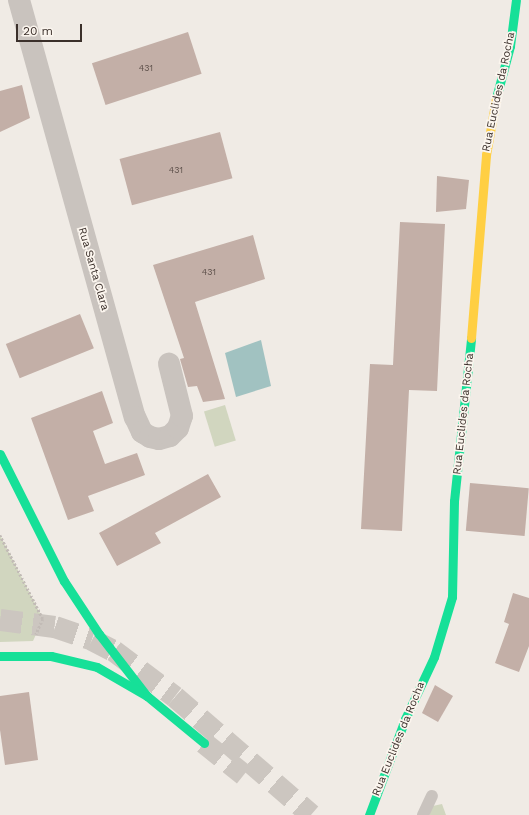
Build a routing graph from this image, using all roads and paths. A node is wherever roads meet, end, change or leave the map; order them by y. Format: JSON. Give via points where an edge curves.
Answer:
{"nodes":[{"id":1,"x":19,"y":0,"type":"edge"},
{"id":2,"x":516,"y":0,"type":"edge"},
{"id":3,"x":169,"y":364,"type":"dead end"},
{"id":4,"x":0,"y":454,"type":"edge"},
{"id":5,"x":0,"y":535,"type":"edge"},
{"id":6,"x":33,"y":641,"type":"dead end"},
{"id":7,"x":0,"y":656,"type":"edge"},
{"id":8,"x":148,"y":696,"type":"junction"},
{"id":9,"x":204,"y":743,"type":"tunnel mouth"},
{"id":10,"x":432,"y":796,"type":"dead end"},
{"id":11,"x":369,"y":815,"type":"edge"},
{"id":12,"x":423,"y":815,"type":"edge"}],
"edges":[{"from":1,"to":3,"type":"street","name":"Rua Santa Clara","via":[[135,417],[142,432],[158,439],[170,436],[178,428],[182,416]]},
{"from":2,"to":11,"type":"street","name":"Rua Euclides da Rocha","via":[[510,46],[492,115],[486,155],[466,401],[454,501],[452,597],[434,657],[405,719]]},
{"from":4,"to":8,"type":"street","via":[[64,581],[99,634]]},
{"from":5,"to":6,"type":"path","via":[[43,620]]},
{"from":7,"to":8,"type":"street","via":[[27,654],[77,661],[103,671]]},
{"from":8,"to":9,"type":"street"},
{"from":10,"to":12,"type":"lane"}]}
